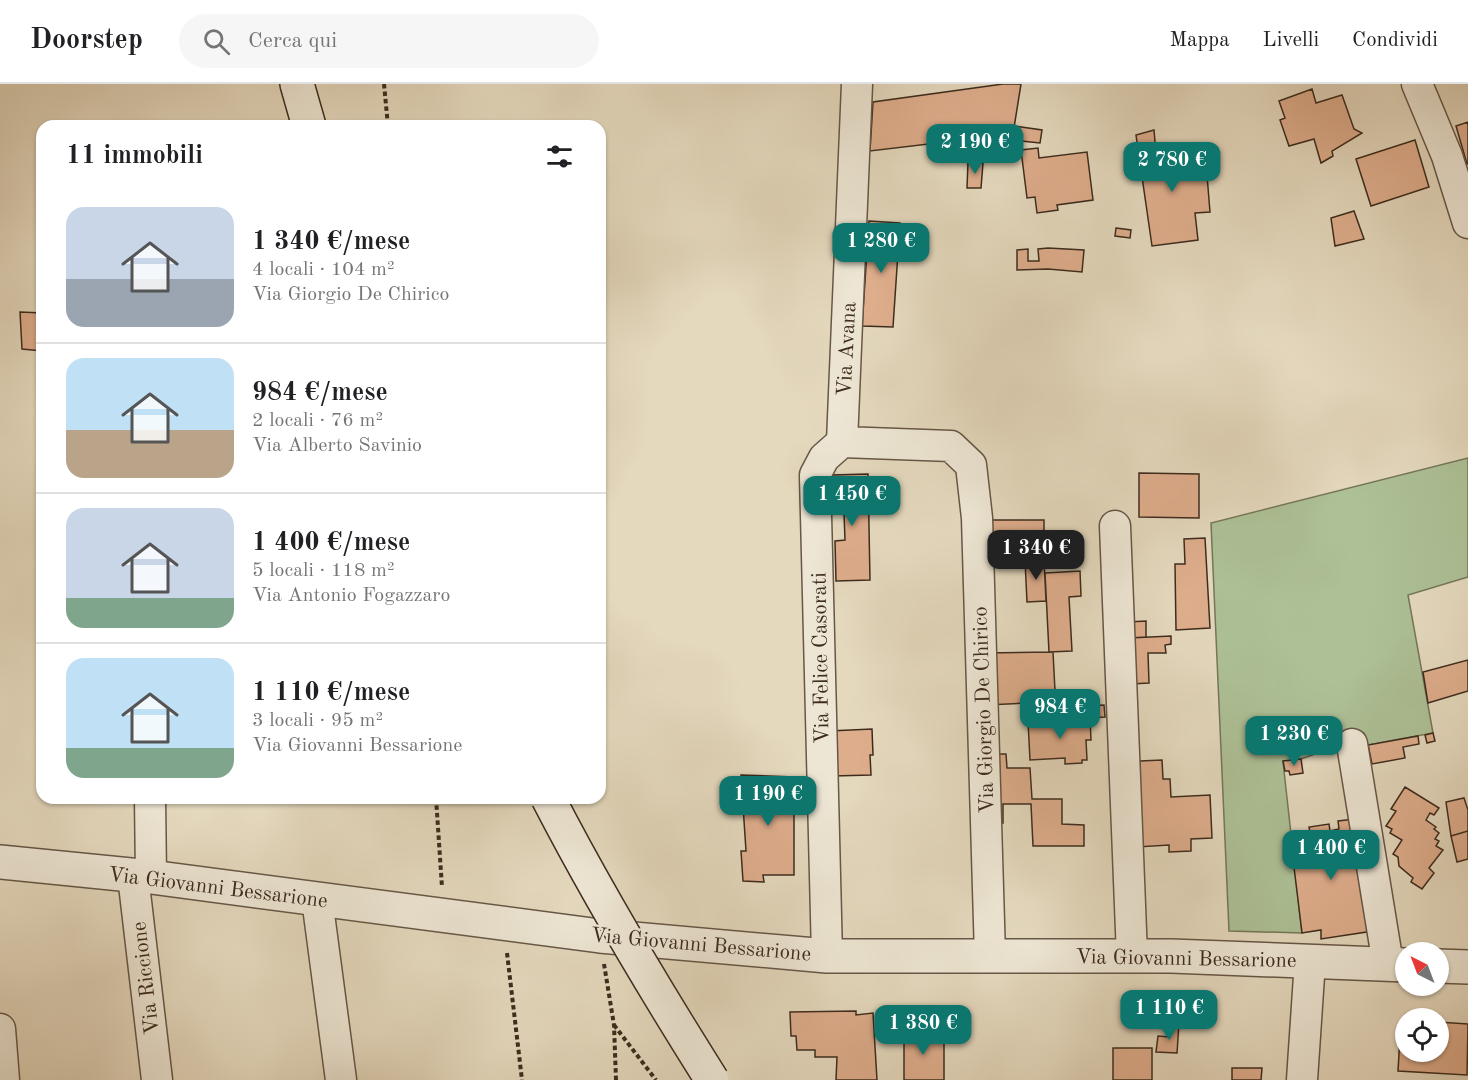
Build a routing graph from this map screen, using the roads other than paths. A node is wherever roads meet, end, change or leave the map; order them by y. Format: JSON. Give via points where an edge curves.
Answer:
{"nodes":[{"id":1,"x":297,"y":84,"type":"edge"},
{"id":2,"x":858,"y":84,"type":"edge"},
{"id":3,"x":1416,"y":84,"type":"edge"},
{"id":4,"x":307,"y":120,"type":"edge"},
{"id":5,"x":1468,"y":223,"type":"edge"},
{"id":6,"x":842,"y":442,"type":"junction"},
{"id":7,"x":1115,"y":526,"type":"dead end"},
{"id":8,"x":1352,"y":744,"type":"dead end"},
{"id":9,"x":149,"y":804,"type":"edge"},
{"id":10,"x":551,"y":804,"type":"edge"},
{"id":11,"x":0,"y":862,"type":"edge"},
{"id":12,"x":142,"y":876,"type":"junction"},
{"id":13,"x":317,"y":898,"type":"junction"},
{"id":14,"x":1395,"y":955,"type":"edge"},
{"id":15,"x":827,"y":956,"type":"junction"},
{"id":16,"x":990,"y":956,"type":"junction"},
{"id":17,"x":1132,"y":956,"type":"junction"},
{"id":18,"x":1310,"y":961,"type":"junction"},
{"id":19,"x":1395,"y":965,"type":"edge"},
{"id":20,"x":1449,"y":966,"type":"edge"},
{"id":21,"x":1468,"y":967,"type":"edge"},
{"id":22,"x":0,"y":1029,"type":"edge"},
{"id":23,"x":4,"y":1080,"type":"edge"},
{"id":24,"x":157,"y":1080,"type":"edge"},
{"id":25,"x":341,"y":1080,"type":"edge"},
{"id":26,"x":712,"y":1080,"type":"edge"},
{"id":27,"x":1302,"y":1080,"type":"edge"}],
"edges":[{"from":1,"to":4,"type":"street"},
{"from":2,"to":6,"type":"street","name":"Via Avana"},
{"from":3,"to":5,"type":"street","via":[[1447,156]]},
{"from":6,"to":15,"type":"street","name":"Via Felice Casorati","via":[[824,458],[815,475]]},
{"from":6,"to":16,"type":"street","name":"Via Giorgio De Chirico","via":[[951,446],[971,465],[977,518]]},
{"from":7,"to":17,"type":"street"},
{"from":8,"to":14,"type":"street"},
{"from":9,"to":12,"type":"street","name":"Via Riccione"},
{"from":10,"to":26,"type":"street","bridge":true,"via":[[652,985]]},
{"from":11,"to":12,"type":"street","name":"Via Giovanni Bessarione"},
{"from":12,"to":13,"type":"street","name":"Via Giovanni Bessarione"},
{"from":12,"to":24,"type":"street","name":"Via Riccione"},
{"from":13,"to":15,"type":"street","name":"Via Giovanni Bessarione","via":[[600,936]]},
{"from":13,"to":25,"type":"street"},
{"from":15,"to":16,"type":"street","name":"Via Giovanni Bessarione"},
{"from":16,"to":17,"type":"street","name":"Via Giovanni Bessarione"},
{"from":17,"to":18,"type":"street","name":"Via Giovanni Bessarione"},
{"from":18,"to":19,"type":"street","name":"Via Giovanni Bessarione"},
{"from":18,"to":27,"type":"street"},
{"from":20,"to":21,"type":"street"},
{"from":22,"to":23,"type":"street"}]}
